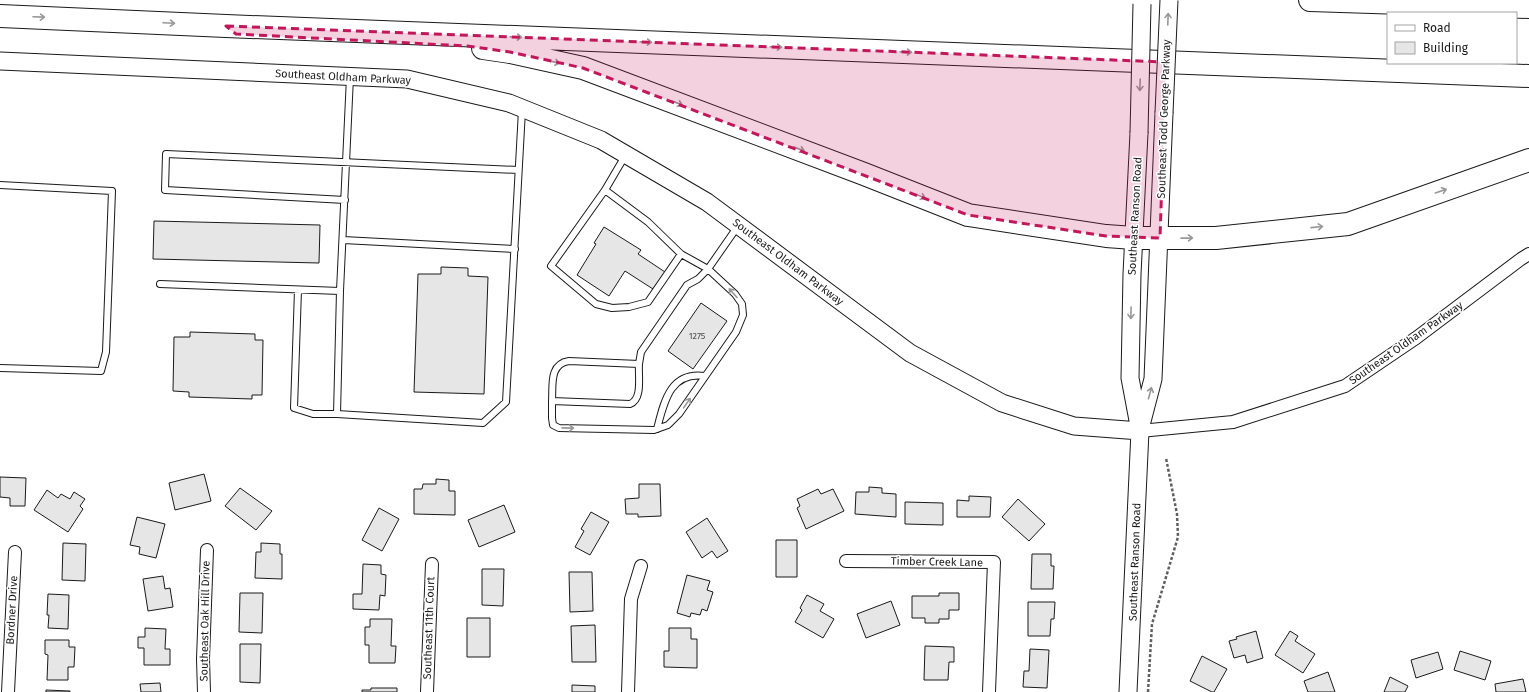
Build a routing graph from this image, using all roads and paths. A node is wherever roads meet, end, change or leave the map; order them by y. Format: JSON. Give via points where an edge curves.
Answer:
{"nodes":[{"id":1,"x":1142,"y":0,"type":"edge"},
{"id":2,"x":1169,"y":0,"type":"edge"},
{"id":3,"x":1310,"y":0,"type":"edge"},
{"id":4,"x":1529,"y":7,"type":"edge"},
{"id":5,"x":0,"y":16,"type":"edge"},
{"id":6,"x":226,"y":26,"type":"junction"},
{"id":7,"x":0,"y":61,"type":"edge"},
{"id":8,"x":350,"y":76,"type":"junction"},
{"id":9,"x":1529,"y":76,"type":"edge"},
{"id":10,"x":522,"y":108,"type":"junction"},
{"id":11,"x":626,"y":155,"type":"junction"},
{"id":12,"x":1529,"y":160,"type":"edge"},
{"id":13,"x":346,"y":161,"type":"junction"},
{"id":14,"x":518,"y":170,"type":"junction"},
{"id":15,"x":0,"y":185,"type":"edge"},
{"id":16,"x":605,"y":190,"type":"junction"},
{"id":17,"x":345,"y":200,"type":"junction"},
{"id":18,"x":739,"y":226,"type":"junction"},
{"id":19,"x":1134,"y":238,"type":"junction"},
{"id":20,"x":1160,"y":238,"type":"junction"},
{"id":21,"x":343,"y":240,"type":"junction"},
{"id":22,"x":515,"y":249,"type":"junction"},
{"id":23,"x":681,"y":254,"type":"junction"},
{"id":24,"x":1529,"y":254,"type":"edge"},
{"id":25,"x":708,"y":269,"type":"junction"},
{"id":26,"x":160,"y":284,"type":"dead end"},
{"id":27,"x":298,"y":290,"type":"junction"},
{"id":28,"x":340,"y":291,"type":"junction"},
{"id":29,"x":639,"y":364,"type":"junction"},
{"id":30,"x":0,"y":368,"type":"edge"},
{"id":31,"x":705,"y":376,"type":"junction"},
{"id":32,"x":552,"y":402,"type":"junction"},
{"id":33,"x":337,"y":414,"type":"junction"},
{"id":34,"x":657,"y":429,"type":"junction"},
{"id":35,"x":1140,"y":431,"type":"junction"},
{"id":36,"x":1166,"y":458,"type":"dead end"},
{"id":37,"x":207,"y":550,"type":"dead end"},
{"id":38,"x":14,"y":552,"type":"dead end"},
{"id":39,"x":846,"y":560,"type":"dead end"},
{"id":40,"x":432,"y":564,"type":"dead end"},
{"id":41,"x":641,"y":566,"type":"dead end"},
{"id":42,"x":8,"y":692,"type":"edge"},
{"id":43,"x":204,"y":692,"type":"edge"},
{"id":44,"x":427,"y":692,"type":"edge"},
{"id":45,"x":628,"y":692,"type":"edge"},
{"id":46,"x":989,"y":692,"type":"edge"},
{"id":47,"x":1128,"y":692,"type":"edge"},
{"id":48,"x":1148,"y":692,"type":"edge"}],
"edges":[{"from":1,"to":19,"type":"street","name":"Southeast Ranson Road","one_way":true,"bridge":true},
{"from":20,"to":2,"type":"street","name":"Southeast Todd George Parkway","one_way":true,"bridge":true},
{"from":3,"to":4,"type":"highway"},
{"from":5,"to":6,"type":"highway","one_way":true},
{"from":6,"to":9,"type":"highway","one_way":true},
{"from":6,"to":19,"type":"highway","one_way":true,"via":[[236,34],[467,46],[510,52],[583,68],[968,215]]},
{"from":7,"to":8,"type":"street","name":"Southeast Oldham Parkway"},
{"from":8,"to":10,"type":"street","name":"Southeast Oldham Parkway","via":[[407,78]]},
{"from":8,"to":13,"type":"lane"},
{"from":10,"to":11,"type":"street","name":"Southeast Oldham Parkway","via":[[601,140]]},
{"from":10,"to":14,"type":"lane"},
{"from":11,"to":16,"type":"lane"},
{"from":11,"to":18,"type":"street","name":"Southeast Oldham Parkway","via":[[707,202]]},
{"from":20,"to":12,"type":"highway","one_way":true,"via":[[1216,238],[1348,224]]},
{"from":13,"to":14,"type":"lane"},
{"from":13,"to":17,"type":"lane"},
{"from":13,"to":17,"type":"lane","via":[[166,154],[165,190]]},
{"from":14,"to":22,"type":"lane"},
{"from":15,"to":30,"type":"lane","via":[[112,191],[106,352],[101,371]]},
{"from":16,"to":23,"type":"lane","via":[[648,222]]},
{"from":16,"to":23,"type":"lane","via":[[551,266],[596,304],[612,308],[648,302]]},
{"from":17,"to":21,"type":"lane"},
{"from":18,"to":25,"type":"lane"},
{"from":18,"to":35,"type":"street","name":"Southeast Oldham Parkway","via":[[910,353],[1002,404],[1074,426]]},
{"from":19,"to":20,"type":"highway"},
{"from":19,"to":35,"type":"street","name":"Southeast Ranson Road","one_way":true,"via":[[1130,378]]},
{"from":35,"to":20,"type":"street","name":"Southeast Ranson Road","one_way":true,"via":[[1153,380]]},
{"from":21,"to":22,"type":"lane"},
{"from":21,"to":28,"type":"lane"},
{"from":22,"to":33,"type":"lane","via":[[506,402],[501,407],[483,423]]},
{"from":23,"to":25,"type":"lane"},
{"from":24,"to":35,"type":"street","name":"Southeast Oldham Parkway","via":[[1416,338],[1345,386],[1233,422]]},
{"from":25,"to":29,"type":"lane","via":[[687,285],[641,352]]},
{"from":31,"to":25,"type":"lane","one_way":true,"via":[[736,332],[743,314],[742,304],[735,294]]},
{"from":26,"to":27,"type":"lane"},
{"from":27,"to":28,"type":"lane"},
{"from":27,"to":33,"type":"lane","via":[[294,408],[313,414]]},
{"from":28,"to":33,"type":"lane"},
{"from":29,"to":32,"type":"lane","via":[[562,362],[554,373]]},
{"from":29,"to":32,"type":"lane","via":[[638,397],[635,402]]},
{"from":34,"to":31,"type":"lane","one_way":true,"via":[[668,425],[679,414]]},
{"from":31,"to":34,"type":"lane","via":[[696,375],[677,383],[668,393]]},
{"from":32,"to":34,"type":"lane","one_way":true,"via":[[552,418],[554,425],[559,428]]},
{"from":35,"to":47,"type":"street","name":"Southeast Ranson Road"},
{"from":36,"to":48,"type":"path","via":[[1177,514],[1178,537],[1152,624]]},
{"from":37,"to":43,"type":"street","name":"Southeast Oak Hill Drive"},
{"from":38,"to":42,"type":"street","name":"Bordner Drive"},
{"from":39,"to":46,"type":"street","name":"Timber Creek Lane","via":[[994,562]]},
{"from":40,"to":44,"type":"street","name":"Southeast 11th Court"},
{"from":41,"to":45,"type":"street","via":[[631,599]]}]}
